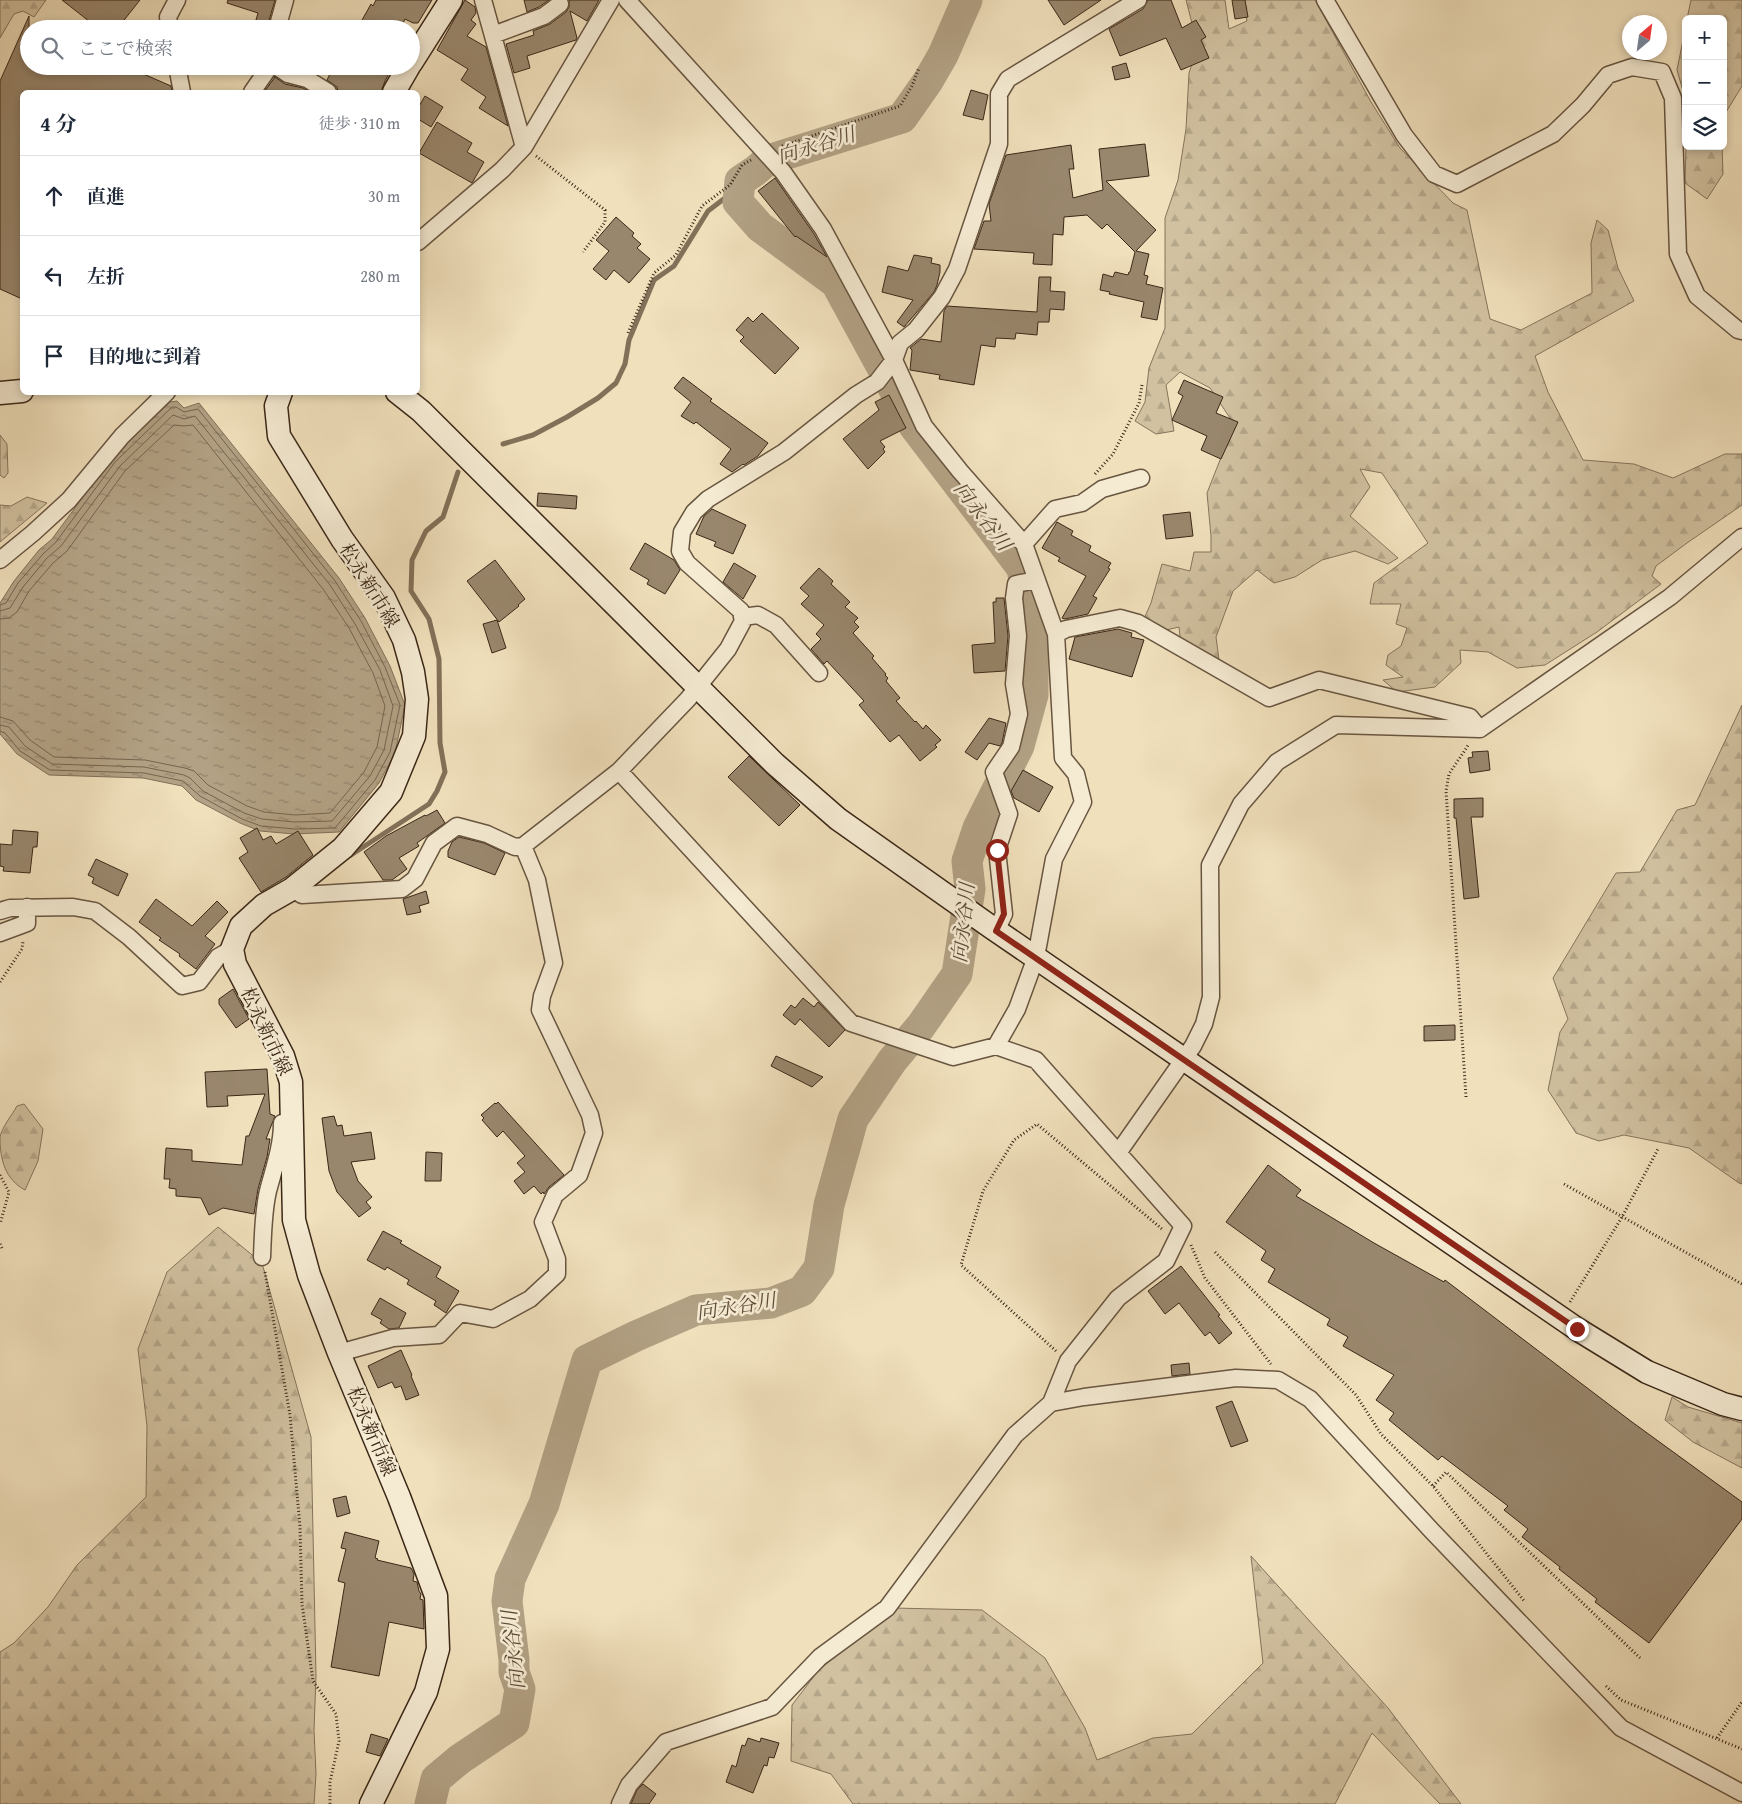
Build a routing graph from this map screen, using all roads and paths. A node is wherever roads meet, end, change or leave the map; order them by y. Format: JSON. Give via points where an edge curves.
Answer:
{"nodes":[{"id":1,"x":177,"y":0,"type":"edge"},
{"id":2,"x":286,"y":0,"type":"edge"},
{"id":3,"x":451,"y":0,"type":"edge"},
{"id":4,"x":483,"y":0,"type":"edge"},
{"id":5,"x":611,"y":0,"type":"edge"},
{"id":6,"x":627,"y":0,"type":"edge"},
{"id":7,"x":1138,"y":0,"type":"edge"},
{"id":8,"x":1325,"y":0,"type":"edge"},
{"id":9,"x":560,"y":4,"type":"dead end"},
{"id":10,"x":168,"y":20,"type":"edge"},
{"id":11,"x":280,"y":20,"type":"edge"},
{"id":12,"x":493,"y":35,"type":"junction"},
{"id":13,"x":420,"y":49,"type":"edge"},
{"id":14,"x":918,"y":68,"type":"dead end"},
{"id":15,"x":179,"y":75,"type":"edge"},
{"id":16,"x":264,"y":75,"type":"edge"},
{"id":17,"x":292,"y":75,"type":"edge"},
{"id":18,"x":404,"y":75,"type":"edge"},
{"id":19,"x":182,"y":90,"type":"edge"},
{"id":20,"x":253,"y":90,"type":"edge"},
{"id":21,"x":325,"y":90,"type":"edge"},
{"id":22,"x":395,"y":90,"type":"edge"},
{"id":23,"x":524,"y":147,"type":"junction"},
{"id":24,"x":765,"y":152,"type":"junction"},
{"id":25,"x":420,"y":240,"type":"edge"},
{"id":26,"x":583,"y":252,"type":"dead end"},
{"id":27,"x":1742,"y":331,"type":"edge"},
{"id":28,"x":628,"y":333,"type":"dead end"},
{"id":29,"x":894,"y":360,"type":"junction"},
{"id":30,"x":1142,"y":385,"type":"dead end"},
{"id":31,"x":20,"y":391,"type":"edge"},
{"id":32,"x":0,"y":393,"type":"edge"},
{"id":33,"x":164,"y":395,"type":"edge"},
{"id":34,"x":280,"y":395,"type":"edge"},
{"id":35,"x":400,"y":395,"type":"edge"},
{"id":36,"x":1093,"y":476,"type":"dead end"},
{"id":37,"x":1141,"y":478,"type":"dead end"},
{"id":38,"x":1742,"y":537,"type":"edge"},
{"id":39,"x":1024,"y":544,"type":"junction"},
{"id":40,"x":0,"y":560,"type":"edge"},
{"id":41,"x":1037,"y":580,"type":"junction"},
{"id":42,"x":742,"y":616,"type":"junction"},
{"id":43,"x":1056,"y":634,"type":"junction"},
{"id":44,"x":819,"y":673,"type":"dead end"},
{"id":45,"x":698,"y":686,"type":"junction"},
{"id":46,"x":1480,"y":729,"type":"junction"},
{"id":47,"x":619,"y":771,"type":"junction"},
{"id":48,"x":523,"y":846,"type":"junction"},
{"id":49,"x":292,"y":889,"type":"junction"},
{"id":50,"x":0,"y":911,"type":"edge"},
{"id":51,"x":27,"y":915,"type":"junction"},
{"id":52,"x":994,"y":929,"type":"junction"},
{"id":53,"x":0,"y":933,"type":"edge"},
{"id":54,"x":232,"y":949,"type":"junction"},
{"id":55,"x":1036,"y":957,"type":"junction"},
{"id":56,"x":0,"y":982,"type":"edge"},
{"id":57,"x":996,"y":1046,"type":"junction"},
{"id":58,"x":1183,"y":1060,"type":"junction"},
{"id":59,"x":285,"y":1062,"type":"junction"},
{"id":60,"x":1466,"y":1097,"type":"dead end"},
{"id":61,"x":1658,"y":1149,"type":"dead end"},
{"id":62,"x":1118,"y":1153,"type":"junction"},
{"id":63,"x":0,"y":1175,"type":"edge"},
{"id":64,"x":1564,"y":1184,"type":"dead end"},
{"id":65,"x":1622,"y":1217,"type":"junction"},
{"id":66,"x":0,"y":1224,"type":"edge"},
{"id":67,"x":1180,"y":1234,"type":"junction"},
{"id":68,"x":0,"y":1244,"type":"edge"},
{"id":69,"x":3,"y":1250,"type":"dead end"},
{"id":70,"x":1215,"y":1252,"type":"dead end"},
{"id":71,"x":262,"y":1256,"type":"joint"},
{"id":72,"x":1742,"y":1284,"type":"edge"},
{"id":73,"x":1560,"y":1317,"type":"junction"},
{"id":74,"x":339,"y":1353,"type":"junction"},
{"id":75,"x":1068,"y":1361,"type":"junction"},
{"id":76,"x":1278,"y":1380,"type":"junction"},
{"id":77,"x":1051,"y":1403,"type":"junction"},
{"id":78,"x":1742,"y":1409,"type":"edge"},
{"id":79,"x":1433,"y":1486,"type":"junction"},
{"id":80,"x":1526,"y":1603,"type":"dead end"},
{"id":81,"x":1640,"y":1658,"type":"dead end"},
{"id":82,"x":1600,"y":1680,"type":"dead end"},
{"id":83,"x":1742,"y":1702,"type":"edge"},
{"id":84,"x":1717,"y":1738,"type":"junction"},
{"id":85,"x":1742,"y":1749,"type":"edge"},
{"id":86,"x":1742,"y":1793,"type":"edge"},
{"id":87,"x":330,"y":1804,"type":"edge"},
{"id":88,"x":371,"y":1804,"type":"edge"},
{"id":89,"x":620,"y":1804,"type":"edge"}],
"edges":[{"from":1,"to":10,"type":"street"},
{"from":2,"to":11,"type":"street"},
{"from":3,"to":13,"type":"street"},
{"from":4,"to":12,"type":"street"},
{"from":5,"to":23,"type":"street"},
{"from":6,"to":24,"type":"street"},
{"from":7,"to":29,"type":"street","via":[[1008,79],[999,94],[999,144],[957,268],[942,297],[916,330],[900,343]]},
{"from":8,"to":27,"type":"street","via":[[1404,135],[1434,174],[1457,184],[1553,134],[1608,75],[1632,67],[1662,72],[1673,98],[1678,254],[1697,296]]},
{"from":9,"to":12,"type":"street","via":[[544,16]]},
{"from":12,"to":23,"type":"street"},
{"from":14,"to":24,"type":"path","via":[[900,106]]},
{"from":15,"to":19,"type":"street"},
{"from":16,"to":20,"type":"street"},
{"from":17,"to":21,"type":"street","via":[[307,79]]},
{"from":18,"to":22,"type":"street"},
{"from":23,"to":25,"type":"street"},
{"from":23,"to":26,"type":"path","via":[[606,210],[605,222]]},
{"from":24,"to":28,"type":"path","via":[[742,165],[730,185],[702,206],[676,255],[654,273]]},
{"from":24,"to":29,"type":"street","via":[[784,172],[823,229]]},
{"from":29,"to":39,"type":"street","via":[[924,426]]},
{"from":29,"to":42,"type":"street","via":[[877,382],[784,452],[708,499],[694,512],[682,532],[680,551],[687,563],[741,611]]},
{"from":30,"to":36,"type":"path","via":[[1139,403],[1113,454]]},
{"from":31,"to":32,"type":"street"},
{"from":33,"to":40,"type":"street","via":[[122,436],[70,500]]},
{"from":34,"to":49,"type":"street","name":"松永新市線","via":[[276,406],[279,436],[342,539],[384,598],[404,640],[417,700],[414,736],[391,792],[343,848]]},
{"from":35,"to":45,"type":"street","via":[[421,411]]},
{"from":37,"to":39,"type":"street","via":[[1102,489],[1082,503],[1055,509]]},
{"from":38,"to":46,"type":"street","via":[[1670,597]]},
{"from":39,"to":41,"type":"street"},
{"from":41,"to":43,"type":"street"},
{"from":41,"to":52,"type":"street","via":[[1016,584],[1014,598],[1018,636],[1014,684],[1019,714],[1011,747],[994,772],[1009,814],[997,850],[1004,914]]},
{"from":42,"to":44,"type":"street","via":[[758,615],[776,625]]},
{"from":42,"to":45,"type":"street","via":[[743,621],[728,649]]},
{"from":43,"to":46,"type":"street","via":[[1120,618],[1138,623],[1270,698],[1319,680],[1470,717]]},
{"from":43,"to":55,"type":"street","via":[[1063,758],[1076,774],[1083,802],[1054,858]]},
{"from":45,"to":47,"type":"street"},
{"from":45,"to":52,"type":"street","via":[[775,764],[838,819]]},
{"from":46,"to":58,"type":"street","via":[[1336,725],[1277,762],[1241,804],[1210,865],[1211,997],[1204,1024]]},
{"from":46,"to":60,"type":"path","via":[[1448,774],[1446,791]]},
{"from":47,"to":48,"type":"street"},
{"from":47,"to":57,"type":"street","via":[[851,1023],[952,1057]]},
{"from":48,"to":49,"type":"street","via":[[515,847],[487,834],[457,826],[434,842],[415,879],[402,889],[302,895]]},
{"from":48,"to":74,"type":"street","via":[[537,880],[554,963],[540,1010],[590,1115],[594,1133],[579,1175],[554,1195],[543,1222],[557,1259],[557,1274],[530,1299],[493,1319],[460,1314],[439,1335],[393,1338]]},
{"from":49,"to":54,"type":"street","name":"松永新市線","via":[[264,905],[241,926]]},
{"from":50,"to":51,"type":"street","via":[[10,908]]},
{"from":51,"to":53,"type":"street"},
{"from":51,"to":54,"type":"street","via":[[73,907],[95,912],[129,937],[182,986],[199,982],[218,957]]},
{"from":51,"to":56,"type":"path","via":[[22,949]]},
{"from":52,"to":55,"type":"street"},
{"from":54,"to":59,"type":"street","name":"松永新市線","via":[[235,964]]},
{"from":55,"to":57,"type":"street","via":[[1017,1009]]},
{"from":55,"to":58,"type":"street"},
{"from":57,"to":62,"type":"street","via":[[1036,1060]]},
{"from":58,"to":62,"type":"street"},
{"from":58,"to":73,"type":"street"},
{"from":59,"to":71,"type":"street","via":[[278,1066],[282,1091],[282,1141],[268,1192]]},
{"from":59,"to":74,"type":"street","name":"松永新市線","via":[[291,1082],[294,1220],[309,1276]]},
{"from":61,"to":65,"type":"path"},
{"from":62,"to":67,"type":"street"},
{"from":63,"to":66,"type":"path","via":[[9,1192]]},
{"from":64,"to":65,"type":"path"},
{"from":65,"to":72,"type":"path"},
{"from":65,"to":73,"type":"path"},
{"from":67,"to":75,"type":"street","via":[[1166,1261],[1118,1298]]},
{"from":67,"to":75,"type":"path","via":[[1037,1124],[1014,1140],[983,1190],[960,1264]]},
{"from":67,"to":76,"type":"path","via":[[1206,1278],[1274,1367]]},
{"from":68,"to":69,"type":"path"},
{"from":70,"to":79,"type":"path","via":[[1356,1395],[1381,1434]]},
{"from":71,"to":87,"type":"path","via":[[290,1415],[300,1526],[302,1604],[313,1681],[336,1714],[339,1741],[330,1782]]},
{"from":73,"to":78,"type":"street","via":[[1647,1372]]},
{"from":74,"to":88,"type":"street","name":"松永新市線","via":[[400,1498],[436,1596],[438,1649],[426,1692]]},
{"from":75,"to":77,"type":"street"},
{"from":76,"to":77,"type":"street","via":[[1236,1378]]},
{"from":76,"to":86,"type":"street","via":[[1310,1399],[1621,1728]]},
{"from":77,"to":89,"type":"street","via":[[1015,1434],[887,1608],[820,1657],[772,1707],[666,1742],[630,1785]]},
{"from":79,"to":80,"type":"path"},
{"from":79,"to":81,"type":"path","via":[[1446,1472]]},
{"from":82,"to":84,"type":"path","via":[[1621,1700]]},
{"from":83,"to":84,"type":"path"},
{"from":84,"to":85,"type":"path"}]}
